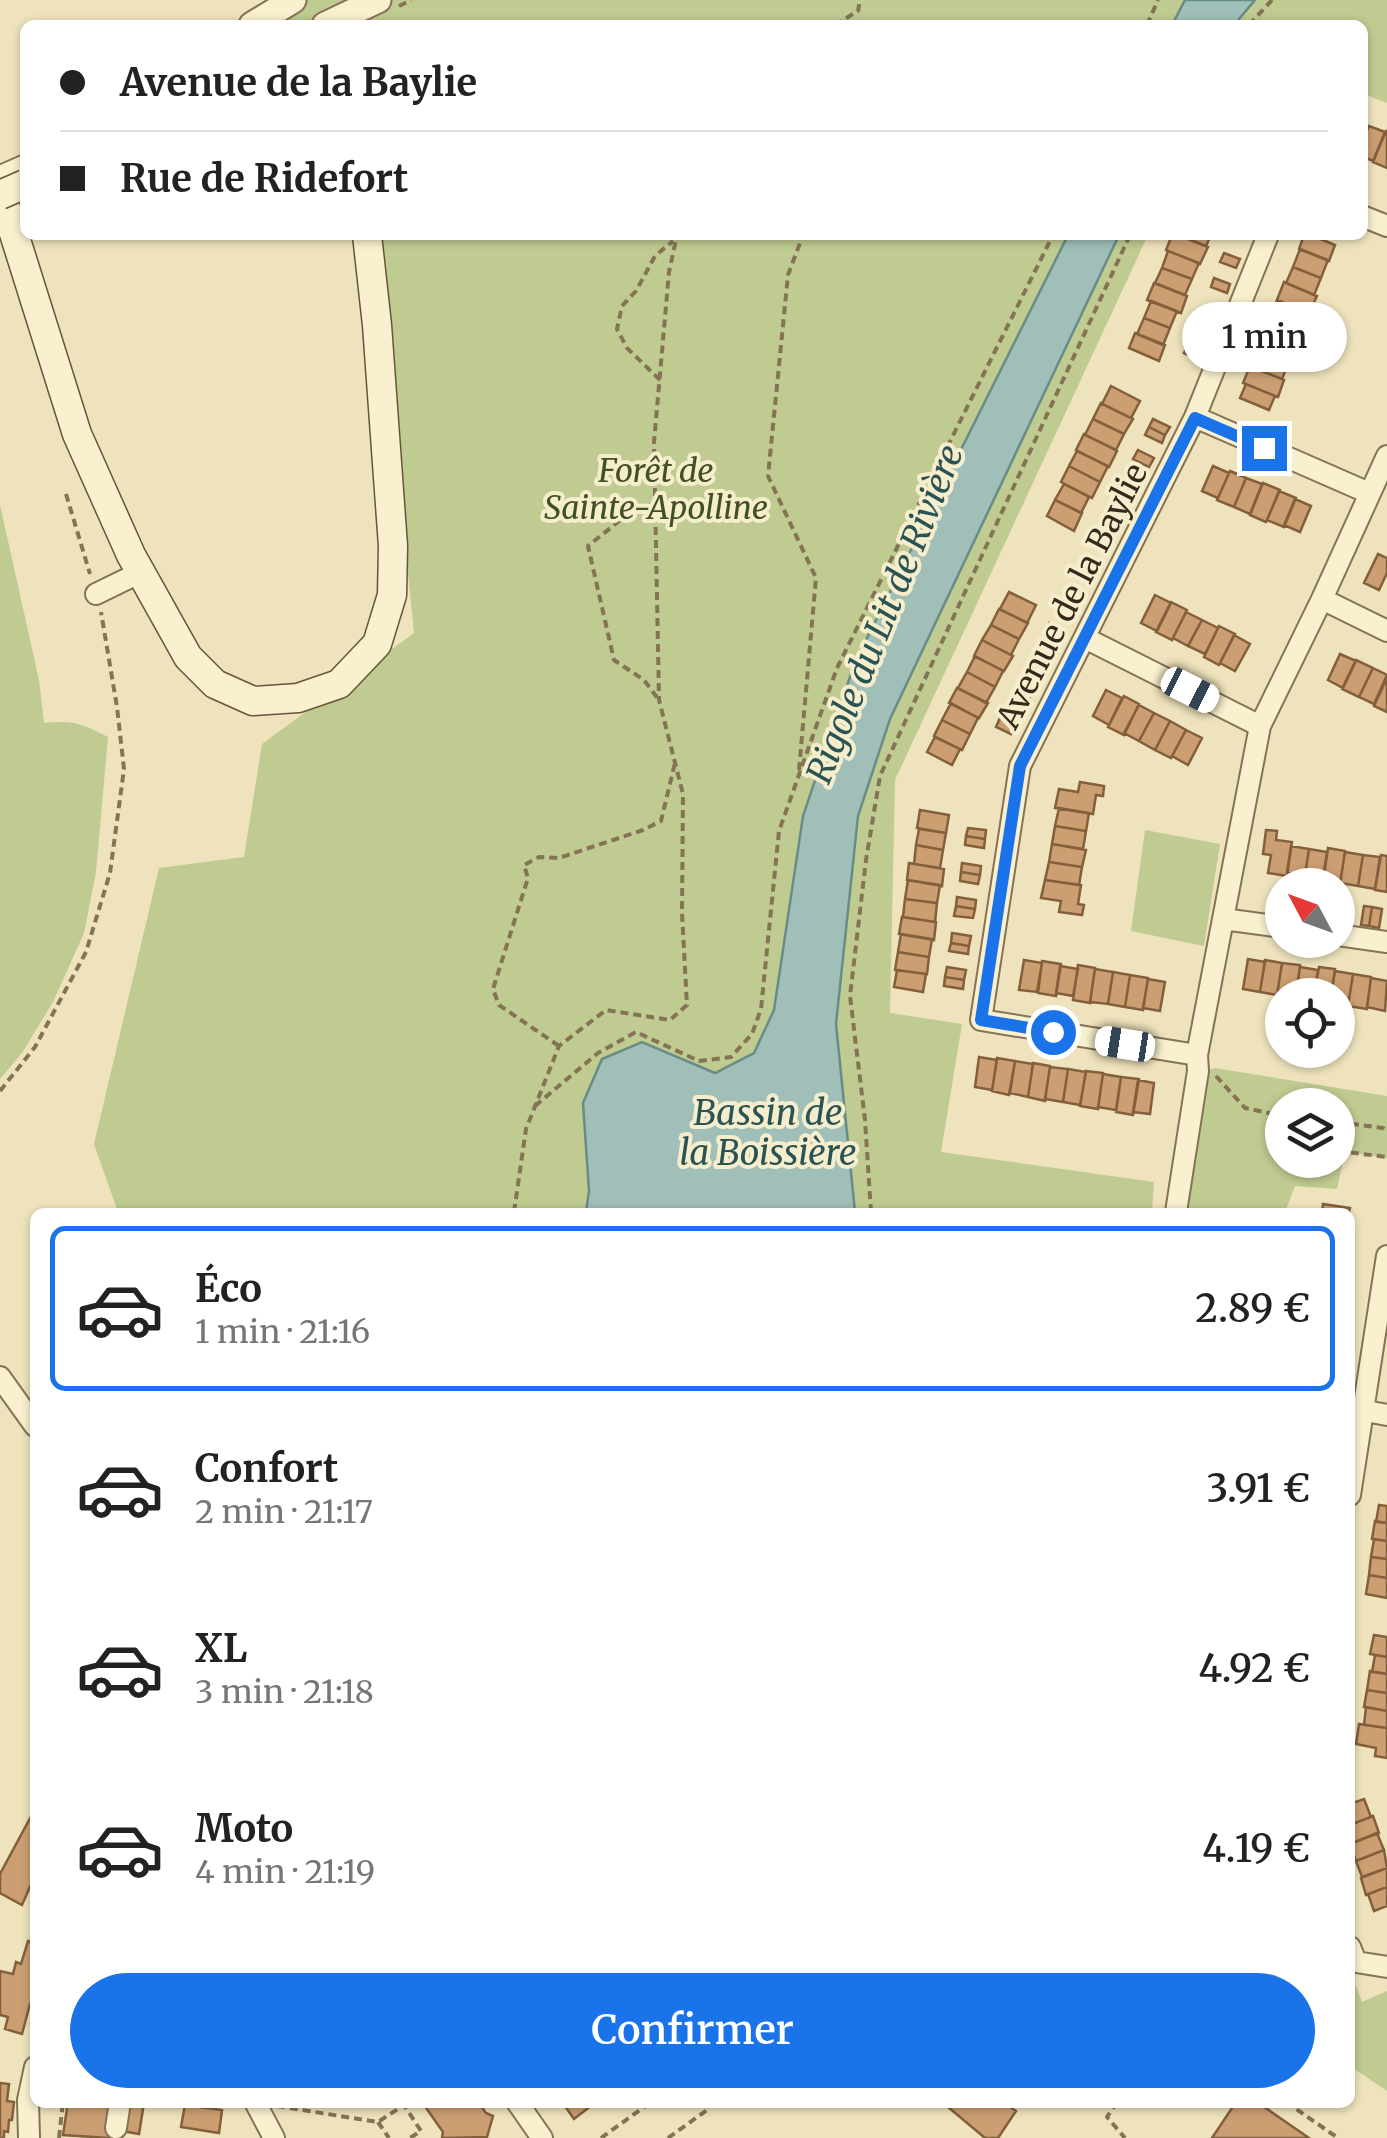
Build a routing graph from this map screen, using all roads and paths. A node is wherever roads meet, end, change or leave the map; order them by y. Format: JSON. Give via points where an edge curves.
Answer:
{"nodes":[{"id":1,"x":293,"y":0,"type":"edge"},
{"id":2,"x":378,"y":0,"type":"edge"},
{"id":3,"x":860,"y":0,"type":"edge"},
{"id":4,"x":1272,"y":0,"type":"edge"},
{"id":5,"x":260,"y":20,"type":"edge"},
{"id":6,"x":335,"y":20,"type":"edge"},
{"id":7,"x":843,"y":20,"type":"edge"},
{"id":8,"x":1253,"y":20,"type":"edge"},
{"id":9,"x":0,"y":192,"type":"edge"},
{"id":10,"x":368,"y":240,"type":"edge"},
{"id":11,"x":674,"y":240,"type":"edge"},
{"id":12,"x":676,"y":240,"type":"edge"},
{"id":13,"x":801,"y":240,"type":"edge"},
{"id":14,"x":1051,"y":240,"type":"edge"},
{"id":15,"x":1128,"y":240,"type":"edge"},
{"id":16,"x":1266,"y":240,"type":"edge"},
{"id":17,"x":660,"y":380,"type":"junction"},
{"id":18,"x":1195,"y":418,"type":"junction"},
{"id":19,"x":1387,"y":456,"type":"edge"},
{"id":20,"x":1369,"y":493,"type":"junction"},
{"id":21,"x":66,"y":494,"type":"dead end"},
{"id":22,"x":656,"y":503,"type":"junction"},
{"id":23,"x":141,"y":572,"type":"junction"},
{"id":24,"x":96,"y":594,"type":"junction"},
{"id":25,"x":1322,"y":599,"type":"junction"},
{"id":26,"x":1387,"y":631,"type":"edge"},
{"id":27,"x":1085,"y":638,"type":"junction"},
{"id":28,"x":659,"y":700,"type":"junction"},
{"id":29,"x":1260,"y":726,"type":"junction"},
{"id":30,"x":675,"y":762,"type":"junction"},
{"id":31,"x":799,"y":776,"type":"junction"},
{"id":32,"x":1223,"y":919,"type":"junction"},
{"id":33,"x":1265,"y":925,"type":"edge"},
{"id":34,"x":1355,"y":937,"type":"edge"},
{"id":35,"x":1387,"y":942,"type":"edge"},
{"id":36,"x":559,"y":1046,"type":"junction"},
{"id":37,"x":1197,"y":1063,"type":"junction"},
{"id":38,"x":0,"y":1091,"type":"edge"},
{"id":39,"x":535,"y":1106,"type":"junction"},
{"id":40,"x":1265,"y":1112,"type":"edge"},
{"id":41,"x":1355,"y":1124,"type":"edge"},
{"id":42,"x":1387,"y":1131,"type":"edge"},
{"id":43,"x":1355,"y":1153,"type":"edge"},
{"id":44,"x":1387,"y":1157,"type":"edge"},
{"id":45,"x":515,"y":1208,"type":"edge"},
{"id":46,"x":871,"y":1208,"type":"edge"},
{"id":47,"x":1177,"y":1208,"type":"edge"},
{"id":48,"x":1387,"y":1256,"type":"edge"},
{"id":49,"x":0,"y":1377,"type":"edge"},
{"id":50,"x":1357,"y":1410,"type":"edge"},
{"id":51,"x":1387,"y":1415,"type":"edge"},
{"id":52,"x":30,"y":1419,"type":"edge"},
{"id":53,"x":1355,"y":1960,"type":"edge"},
{"id":54,"x":1387,"y":1967,"type":"edge"},
{"id":55,"x":30,"y":2091,"type":"edge"},
{"id":56,"x":62,"y":2108,"type":"edge"},
{"id":57,"x":119,"y":2108,"type":"edge"},
{"id":58,"x":266,"y":2108,"type":"edge"},
{"id":59,"x":290,"y":2108,"type":"edge"},
{"id":60,"x":399,"y":2108,"type":"edge"},
{"id":61,"x":406,"y":2108,"type":"edge"},
{"id":62,"x":521,"y":2108,"type":"edge"},
{"id":63,"x":643,"y":2108,"type":"edge"},
{"id":64,"x":710,"y":2108,"type":"edge"},
{"id":65,"x":1114,"y":2108,"type":"edge"},
{"id":66,"x":1295,"y":2108,"type":"edge"},
{"id":67,"x":378,"y":2122,"type":"junction"},
{"id":68,"x":116,"y":2128,"type":"dead end"},
{"id":69,"x":270,"y":2137,"type":"edge"},
{"id":70,"x":29,"y":2138,"type":"edge"},
{"id":71,"x":60,"y":2138,"type":"edge"},
{"id":72,"x":389,"y":2138,"type":"edge"},
{"id":73,"x":410,"y":2138,"type":"edge"},
{"id":74,"x":542,"y":2138,"type":"edge"},
{"id":75,"x":601,"y":2138,"type":"edge"},
{"id":76,"x":668,"y":2138,"type":"edge"},
{"id":77,"x":1125,"y":2138,"type":"edge"},
{"id":78,"x":1338,"y":2138,"type":"edge"}],
"edges":[{"from":1,"to":5,"type":"street"},
{"from":2,"to":6,"type":"street"},
{"from":3,"to":7,"type":"path","via":[[858,11]]},
{"from":4,"to":8,"type":"path"},
{"from":9,"to":23,"type":"main road","via":[[77,434]]},
{"from":10,"to":23,"type":"main road","via":[[392,546],[392,595],[378,644],[339,684],[298,698],[253,701],[215,684],[188,656]]},
{"from":11,"to":17,"type":"path","via":[[622,306],[617,329]]},
{"from":12,"to":17,"type":"path"},
{"from":13,"to":31,"type":"path","via":[[788,275],[768,476],[816,578]]},
{"from":14,"to":31,"type":"path","via":[[837,668]]},
{"from":15,"to":46,"type":"path","via":[[880,776],[850,996]]},
{"from":16,"to":18,"type":"street","name":"Avenue de la Baylie"},
{"from":17,"to":22,"type":"path"},
{"from":18,"to":20,"type":"street"},
{"from":18,"to":27,"type":"street","name":"Avenue de la Baylie"},
{"from":19,"to":20,"type":"street"},
{"from":20,"to":25,"type":"street"},
{"from":21,"to":24,"type":"path"},
{"from":22,"to":28,"type":"path"},
{"from":22,"to":28,"type":"path","via":[[588,546],[614,660]]},
{"from":23,"to":24,"type":"street"},
{"from":24,"to":38,"type":"path","via":[[124,769],[110,874],[86,952],[36,1048]]},
{"from":25,"to":26,"type":"street"},
{"from":25,"to":29,"type":"street"},
{"from":27,"to":29,"type":"street"},
{"from":27,"to":37,"type":"street","name":"Avenue de la Baylie","via":[[1020,766],[981,1020]]},
{"from":28,"to":30,"type":"path"},
{"from":29,"to":32,"type":"street"},
{"from":30,"to":36,"type":"path","via":[[683,794],[687,1005],[670,1020],[606,1010]]},
{"from":30,"to":36,"type":"path","via":[[660,821],[524,865],[528,878],[492,989],[499,1005]]},
{"from":31,"to":39,"type":"path","via":[[779,831],[761,1009],[752,1034],[730,1057],[699,1061],[636,1032],[598,1053]]},
{"from":32,"to":33,"type":"street"},
{"from":32,"to":37,"type":"street"},
{"from":34,"to":35,"type":"street"},
{"from":36,"to":39,"type":"path"},
{"from":37,"to":40,"type":"path","via":[[1246,1108]]},
{"from":37,"to":47,"type":"street"},
{"from":39,"to":45,"type":"path"},
{"from":41,"to":42,"type":"path"},
{"from":43,"to":44,"type":"path"},
{"from":48,"to":50,"type":"street"},
{"from":49,"to":52,"type":"street"},
{"from":50,"to":51,"type":"street"},
{"from":53,"to":54,"type":"street"},
{"from":55,"to":70,"type":"street"},
{"from":56,"to":71,"type":"path"},
{"from":57,"to":68,"type":"street"},
{"from":58,"to":69,"type":"street"},
{"from":59,"to":67,"type":"path"},
{"from":60,"to":67,"type":"path"},
{"from":61,"to":73,"type":"path","via":[[421,2131]]},
{"from":62,"to":74,"type":"street"},
{"from":63,"to":75,"type":"path"},
{"from":64,"to":76,"type":"path"},
{"from":65,"to":77,"type":"path","via":[[1107,2117]]},
{"from":66,"to":78,"type":"path"},
{"from":67,"to":72,"type":"path"}]}
